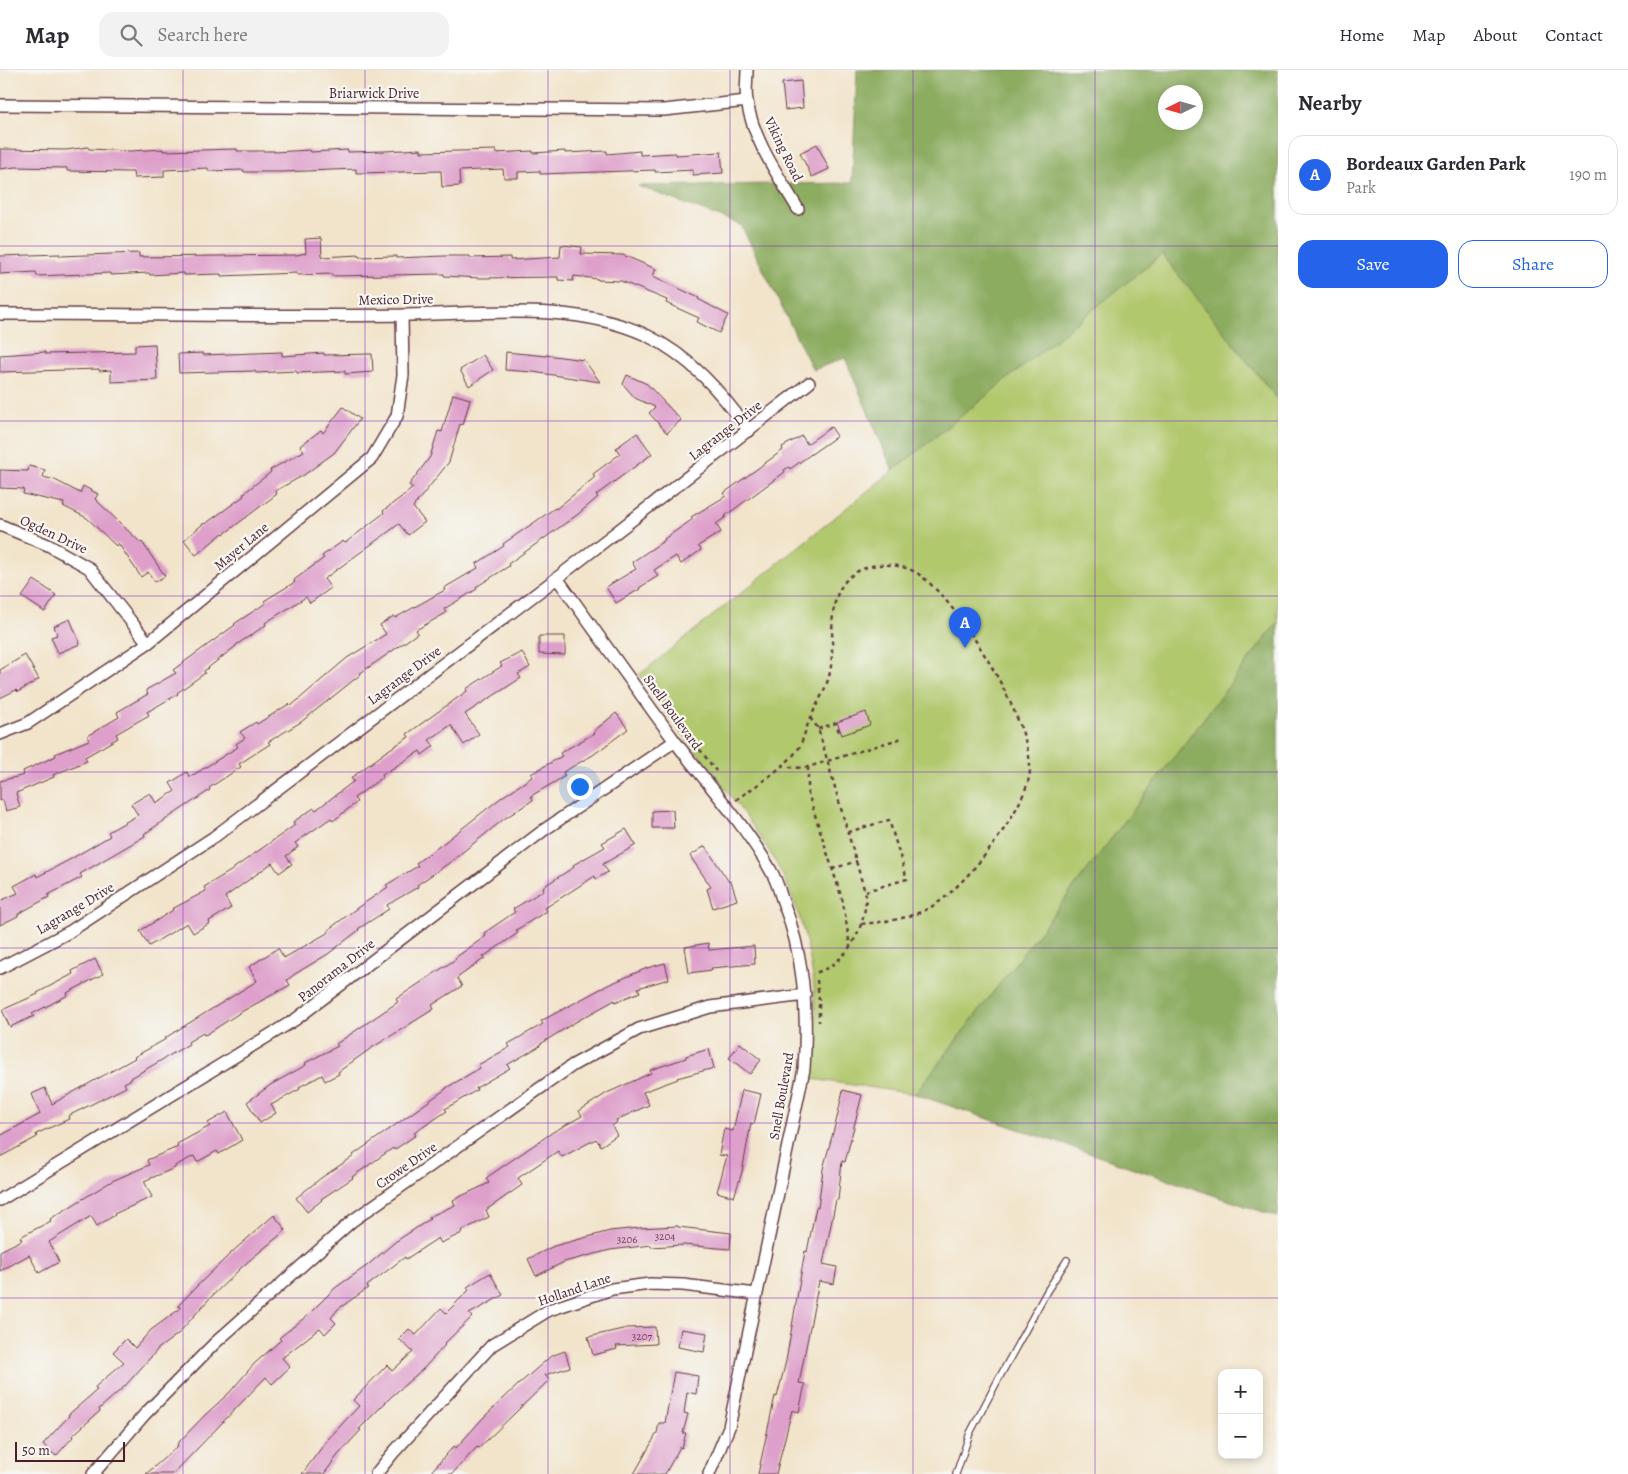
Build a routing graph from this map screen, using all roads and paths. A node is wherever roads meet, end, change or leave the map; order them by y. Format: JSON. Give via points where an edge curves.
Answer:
{"nodes":[{"id":1,"x":747,"y":70,"type":"edge"},
{"id":2,"x":747,"y":100,"type":"junction"},
{"id":3,"x":0,"y":105,"type":"edge"},
{"id":4,"x":798,"y":209,"type":"dead end"},
{"id":5,"x":0,"y":314,"type":"edge"},
{"id":6,"x":402,"y":315,"type":"junction"},
{"id":7,"x":809,"y":383,"type":"dead end"},
{"id":8,"x":748,"y":432,"type":"junction"},
{"id":9,"x":0,"y":525,"type":"edge"},
{"id":10,"x":557,"y":578,"type":"junction"},
{"id":11,"x":148,"y":643,"type":"junction"},
{"id":12,"x":810,"y":718,"type":"junction"},
{"id":13,"x":818,"y":729,"type":"junction"},
{"id":14,"x":0,"y":734,"type":"edge"},
{"id":15,"x":840,"y":735,"type":"dead end"},
{"id":16,"x":902,"y":738,"type":"dead end"},
{"id":17,"x":675,"y":741,"type":"junction"},
{"id":18,"x":827,"y":762,"type":"junction"},
{"id":19,"x":781,"y":765,"type":"junction"},
{"id":20,"x":808,"y":766,"type":"junction"},
{"id":21,"x":726,"y":807,"type":"junction"},
{"id":22,"x":848,"y":832,"type":"junction"},
{"id":23,"x":857,"y":862,"type":"junction"},
{"id":24,"x":832,"y":869,"type":"junction"},
{"id":25,"x":866,"y":891,"type":"junction"},
{"id":26,"x":860,"y":924,"type":"junction"},
{"id":27,"x":850,"y":947,"type":"junction"},
{"id":28,"x":0,"y":968,"type":"edge"},
{"id":29,"x":803,"y":975,"type":"junction"},
{"id":30,"x":805,"y":995,"type":"junction"},
{"id":31,"x":0,"y":1200,"type":"edge"},
{"id":32,"x":1067,"y":1260,"type":"dead end"},
{"id":33,"x":756,"y":1294,"type":"junction"},
{"id":34,"x":94,"y":1474,"type":"edge"},
{"id":35,"x":376,"y":1474,"type":"edge"},
{"id":36,"x":709,"y":1474,"type":"edge"},
{"id":37,"x":956,"y":1474,"type":"edge"}],
"edges":[{"from":1,"to":2,"type":"street","name":"Viking Road"},
{"from":2,"to":3,"type":"street","name":"Briarwick Drive","via":[[664,110]]},
{"from":2,"to":4,"type":"street","name":"Viking Road","via":[[766,154]]},
{"from":5,"to":6,"type":"street","name":"Mexico Drive"},
{"from":6,"to":8,"type":"street","name":"Mexico Drive","via":[[525,311],[599,319],[645,334],[694,366],[727,401]]},
{"from":6,"to":11,"type":"street","name":"Mayer Lane","via":[[403,374],[397,416],[372,458]]},
{"from":7,"to":8,"type":"street","name":"Lagrange Drive"},
{"from":8,"to":10,"type":"street","name":"Lagrange Drive"},
{"from":9,"to":11,"type":"street","name":"Ogden Drive","via":[[48,545],[89,568]]},
{"from":10,"to":17,"type":"street","name":"Snell Boulevard"},
{"from":10,"to":28,"type":"street","name":"Lagrange Drive","via":[[214,837],[70,932]]},
{"from":11,"to":14,"type":"street","name":"Mayer Lane","via":[[28,723]]},
{"from":12,"to":13,"type":"path"},
{"from":12,"to":19,"type":"path","via":[[800,746]]},
{"from":12,"to":26,"type":"path","via":[[830,676],[832,611],[842,586],[864,568],[879,565],[903,567],[916,573],[936,590],[980,648],[1014,710],[1030,761],[1030,775],[1020,800],[998,838],[958,887],[918,913]]},
{"from":13,"to":15,"type":"path","via":[[836,723]]},
{"from":13,"to":18,"type":"path"},
{"from":16,"to":18,"type":"path"},
{"from":17,"to":21,"type":"street","name":"Snell Boulevard"},
{"from":17,"to":31,"type":"street","name":"Panorama Drive","via":[[544,830],[296,1019]]},
{"from":18,"to":20,"type":"path"},
{"from":18,"to":22,"type":"path"},
{"from":19,"to":20,"type":"path"},
{"from":19,"to":21,"type":"path"},
{"from":20,"to":24,"type":"path","via":[[808,793]]},
{"from":21,"to":29,"type":"street","name":"Snell Boulevard","via":[[772,872],[793,927]]},
{"from":22,"to":23,"type":"path"},
{"from":22,"to":25,"type":"path","via":[[889,820],[907,879]]},
{"from":23,"to":24,"type":"path"},
{"from":23,"to":25,"type":"path"},
{"from":24,"to":27,"type":"path","via":[[843,902]]},
{"from":25,"to":26,"type":"path"},
{"from":26,"to":27,"type":"path"},
{"from":27,"to":29,"type":"path","via":[[829,968]]},
{"from":29,"to":30,"type":"street","name":"Snell Boulevard"},
{"from":30,"to":33,"type":"street","name":"Snell Boulevard","via":[[804,1069]]},
{"from":30,"to":34,"type":"street","name":"Crowe Drive","via":[[710,1007],[640,1029],[573,1065],[352,1221],[215,1343],[145,1414]]},
{"from":32,"to":37,"type":"lane","via":[[970,1433]]},
{"from":33,"to":35,"type":"street","name":"Holland Lane","via":[[650,1284],[612,1289],[549,1310],[492,1345]]},
{"from":33,"to":36,"type":"street","name":"Snell Boulevard","via":[[729,1426]]}]}
